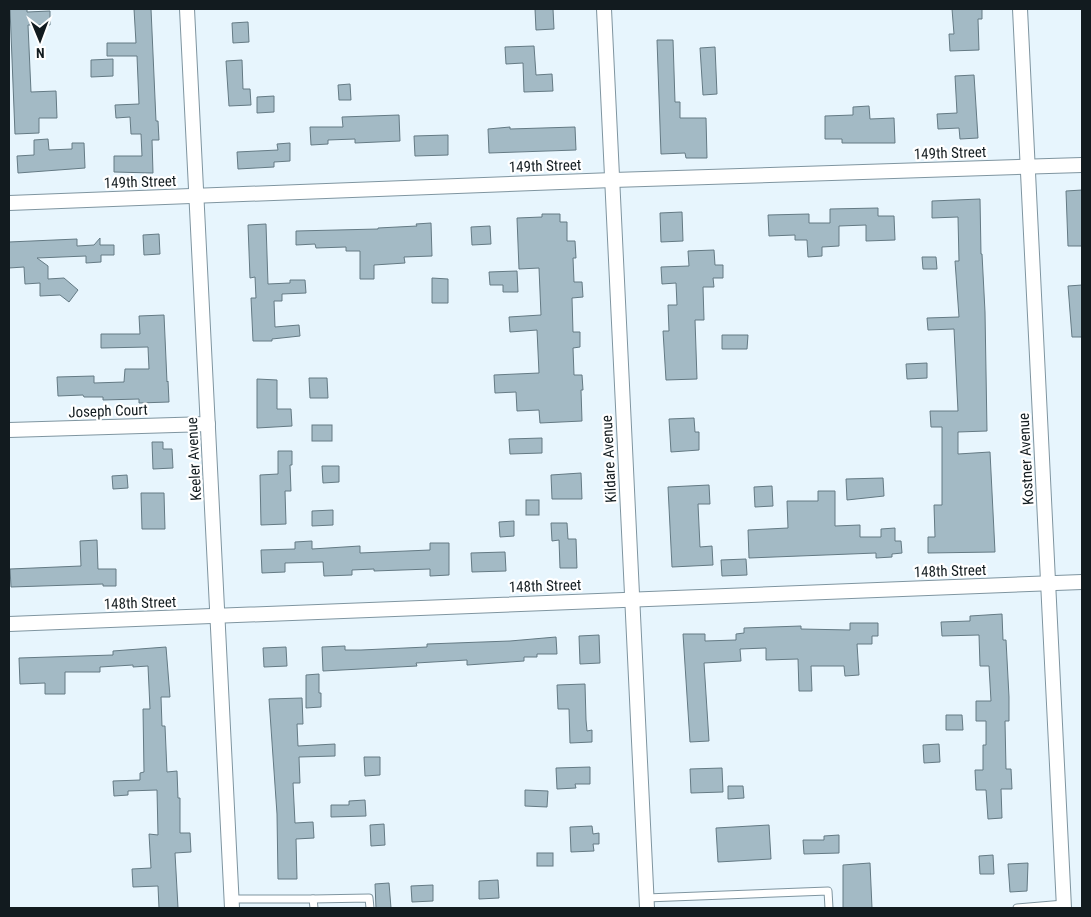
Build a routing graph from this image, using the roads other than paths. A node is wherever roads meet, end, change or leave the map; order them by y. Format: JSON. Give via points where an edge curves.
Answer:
{"nodes":[{"id":1,"x":188,"y":9,"type":"edge"},
{"id":2,"x":604,"y":9,"type":"edge"},
{"id":3,"x":1020,"y":9,"type":"edge"},
{"id":4,"x":1082,"y":165,"type":"edge"},
{"id":5,"x":1027,"y":167,"type":"junction"},
{"id":6,"x":612,"y":180,"type":"junction"},
{"id":7,"x":198,"y":196,"type":"junction"},
{"id":8,"x":9,"y":203,"type":"edge"},
{"id":9,"x":208,"y":424,"type":"junction"},
{"id":10,"x":9,"y":430,"type":"edge"},
{"id":11,"x":1082,"y":582,"type":"edge"},
{"id":12,"x":1049,"y":583,"type":"junction"},
{"id":13,"x":632,"y":599,"type":"junction"},
{"id":14,"x":218,"y":617,"type":"junction"},
{"id":15,"x":9,"y":624,"type":"edge"},
{"id":16,"x":313,"y":900,"type":"junction"},
{"id":17,"x":646,"y":903,"type":"edge"},
{"id":18,"x":232,"y":904,"type":"edge"},
{"id":19,"x":1064,"y":906,"type":"edge"},
{"id":20,"x":314,"y":908,"type":"edge"},
{"id":21,"x":370,"y":908,"type":"edge"},
{"id":22,"x":829,"y":908,"type":"edge"},
{"id":23,"x":1017,"y":908,"type":"edge"}],
"edges":[{"from":1,"to":7,"type":"street","name":"Keeler Avenue"},
{"from":2,"to":6,"type":"street","name":"Kildare Avenue"},
{"from":3,"to":5,"type":"street","name":"Kostner Avenue"},
{"from":4,"to":5,"type":"street","name":"149th Street"},
{"from":5,"to":6,"type":"street","name":"149th Street"},
{"from":5,"to":12,"type":"street","name":"Kostner Avenue"},
{"from":6,"to":7,"type":"street","name":"149th Street"},
{"from":6,"to":13,"type":"street","name":"Kildare Avenue"},
{"from":7,"to":8,"type":"street","name":"149th Street"},
{"from":7,"to":9,"type":"street","name":"Keeler Avenue"},
{"from":9,"to":10,"type":"street","name":"Joseph Court"},
{"from":9,"to":14,"type":"street","name":"Keeler Avenue"},
{"from":11,"to":12,"type":"street","name":"148th Street"},
{"from":12,"to":13,"type":"street","name":"148th Street"},
{"from":12,"to":19,"type":"street","name":"Kostner Avenue"},
{"from":13,"to":14,"type":"street","name":"148th Street"},
{"from":13,"to":17,"type":"street","name":"Kildare Avenue"},
{"from":14,"to":15,"type":"street","name":"148th Street"},
{"from":14,"to":18,"type":"street","name":"Keeler Avenue"},
{"from":16,"to":18,"type":"lane"},
{"from":16,"to":20,"type":"lane"},
{"from":16,"to":21,"type":"lane","via":[[369,898]]},
{"from":17,"to":22,"type":"lane","via":[[828,891]]},
{"from":19,"to":23,"type":"lane"}]}
